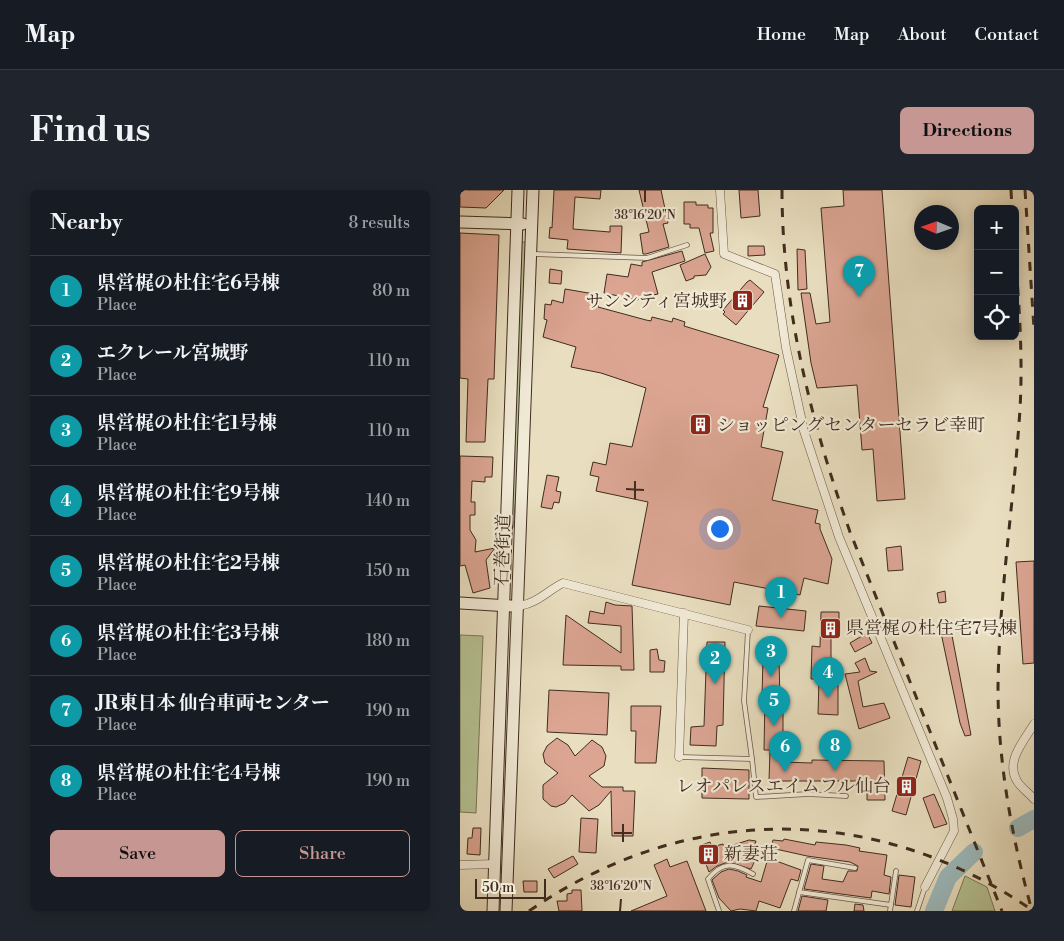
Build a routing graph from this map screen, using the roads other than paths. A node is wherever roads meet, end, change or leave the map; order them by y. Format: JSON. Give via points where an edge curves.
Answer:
{"nodes":[{"id":1,"x":518,"y":190,"type":"edge"},
{"id":2,"x":533,"y":190,"type":"edge"},
{"id":3,"x":720,"y":190,"type":"edge"},
{"id":4,"x":460,"y":222,"type":"edge"},
{"id":5,"x":517,"y":224,"type":"junction"},
{"id":6,"x":532,"y":224,"type":"junction"},
{"id":7,"x":687,"y":245,"type":"dead end"},
{"id":8,"x":531,"y":254,"type":"junction"},
{"id":9,"x":460,"y":603,"type":"edge"},
{"id":10,"x":504,"y":606,"type":"junction"},
{"id":11,"x":519,"y":606,"type":"junction"},
{"id":12,"x":684,"y":613,"type":"junction"},
{"id":13,"x":748,"y":630,"type":"joint"},
{"id":14,"x":1034,"y":724,"type":"edge"},
{"id":15,"x":679,"y":757,"type":"joint"},
{"id":16,"x":752,"y":759,"type":"junction"},
{"id":17,"x":846,"y":796,"type":"dead end"},
{"id":18,"x":1031,"y":796,"type":"edge"},
{"id":19,"x":495,"y":864,"type":"junction"},
{"id":20,"x":460,"y":865,"type":"edge"},
{"id":21,"x":855,"y":868,"type":"dead end"},
{"id":22,"x":896,"y":871,"type":"dead end"},
{"id":23,"x":753,"y":874,"type":"dead end"},
{"id":24,"x":925,"y":887,"type":"joint"},
{"id":25,"x":799,"y":892,"type":"junction"},
{"id":26,"x":891,"y":905,"type":"junction"},
{"id":27,"x":493,"y":911,"type":"edge"},
{"id":28,"x":506,"y":911,"type":"edge"},
{"id":29,"x":719,"y":911,"type":"edge"},
{"id":30,"x":794,"y":911,"type":"edge"},
{"id":31,"x":890,"y":911,"type":"edge"},
{"id":32,"x":917,"y":911,"type":"edge"}],
"edges":[{"from":1,"to":5,"type":"street","name":"石巻街道"},
{"from":2,"to":6,"type":"street","name":"石巻街道"},
{"from":3,"to":24,"type":"street","via":[[724,254],[775,274],[786,348],[804,431],[839,537],[954,819],[954,831]]},
{"from":4,"to":5,"type":"street"},
{"from":5,"to":6,"type":"street"},
{"from":5,"to":10,"type":"street","name":"石巻街道"},
{"from":6,"to":8,"type":"street","name":"石巻街道"},
{"from":7,"to":8,"type":"lane","via":[[646,258]]},
{"from":8,"to":11,"type":"street","name":"石巻街道"},
{"from":9,"to":10,"type":"street"},
{"from":10,"to":11,"type":"street"},
{"from":10,"to":19,"type":"street","name":"石巻街道"},
{"from":11,"to":12,"type":"street","via":[[542,599],[563,583]]},
{"from":11,"to":28,"type":"street","name":"石巻街道"},
{"from":12,"to":13,"type":"street"},
{"from":12,"to":15,"type":"street"},
{"from":13,"to":16,"type":"lane","via":[[744,701]]},
{"from":14,"to":18,"type":"street","via":[[1015,755],[1012,771]]},
{"from":15,"to":16,"type":"lane"},
{"from":16,"to":17,"type":"lane","via":[[756,796]]},
{"from":19,"to":20,"type":"street"},
{"from":19,"to":27,"type":"street","name":"石巻街道"},
{"from":21,"to":25,"type":"lane","via":[[808,860]]},
{"from":22,"to":26,"type":"lane"},
{"from":23,"to":29,"type":"lane","via":[[725,865],[716,869],[708,880]]},
{"from":24,"to":32,"type":"lane"},
{"from":25,"to":26,"type":"lane"},
{"from":25,"to":30,"type":"lane"},
{"from":26,"to":31,"type":"lane"}]}
